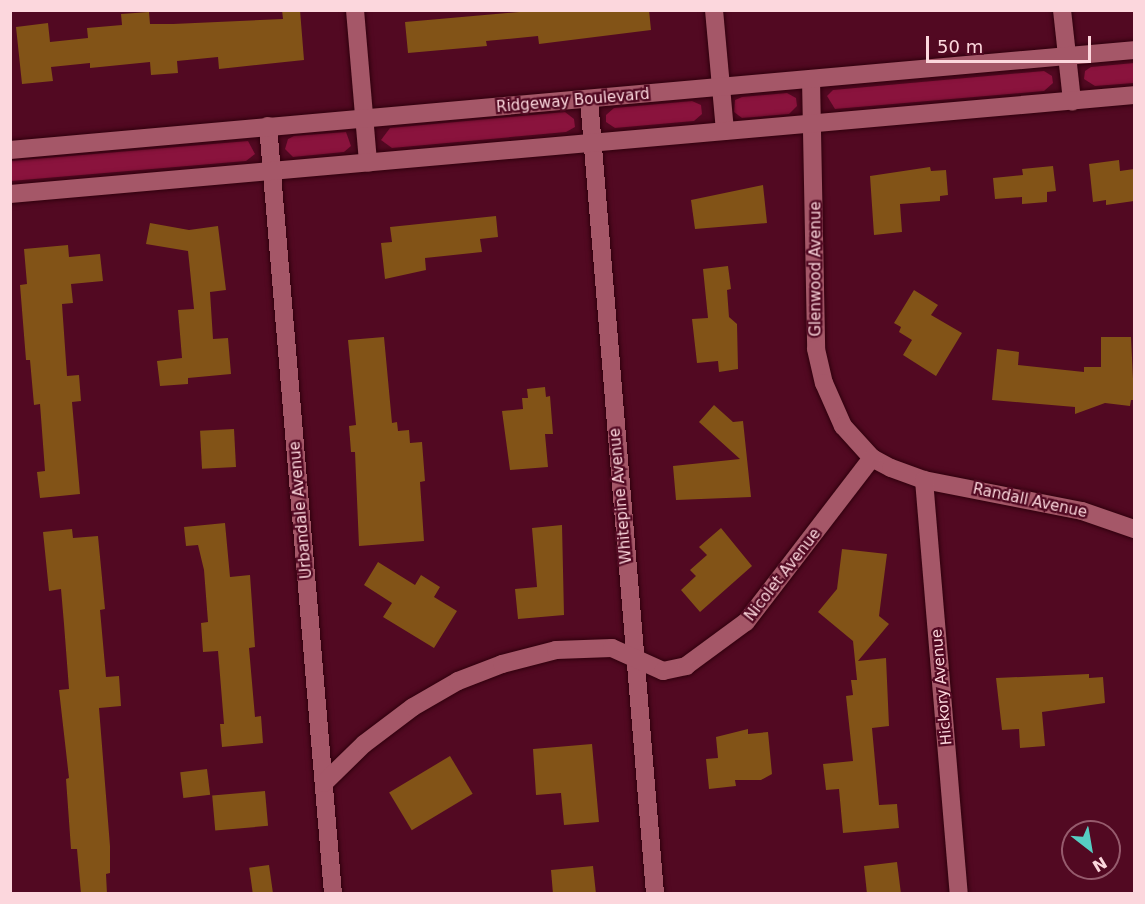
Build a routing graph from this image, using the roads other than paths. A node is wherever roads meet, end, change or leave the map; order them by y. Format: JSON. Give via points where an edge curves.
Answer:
{"nodes":[{"id":1,"x":355,"y":10,"type":"edge"},
{"id":2,"x":714,"y":10,"type":"edge"},
{"id":3,"x":1062,"y":10,"type":"edge"},
{"id":4,"x":1134,"y":50,"type":"edge"},
{"id":5,"x":1066,"y":56,"type":"junction"},
{"id":6,"x":811,"y":80,"type":"junction"},
{"id":7,"x":721,"y":88,"type":"junction"},
{"id":8,"x":1134,"y":95,"type":"edge"},
{"id":9,"x":590,"y":99,"type":"junction"},
{"id":10,"x":1072,"y":101,"type":"junction"},
{"id":11,"x":364,"y":118,"type":"junction"},
{"id":12,"x":814,"y":123,"type":"junction"},
{"id":13,"x":268,"y":126,"type":"junction"},
{"id":14,"x":725,"y":131,"type":"junction"},
{"id":15,"x":593,"y":144,"type":"junction"},
{"id":16,"x":10,"y":150,"type":"edge"},
{"id":17,"x":368,"y":162,"type":"junction"},
{"id":18,"x":272,"y":171,"type":"junction"},
{"id":19,"x":10,"y":194,"type":"edge"},
{"id":20,"x":873,"y":458,"type":"junction"},
{"id":21,"x":924,"y":480,"type":"junction"},
{"id":22,"x":1134,"y":529,"type":"edge"},
{"id":23,"x":634,"y":658,"type":"junction"},
{"id":24,"x":324,"y":783,"type":"junction"},
{"id":25,"x":333,"y":894,"type":"edge"},
{"id":26,"x":655,"y":894,"type":"edge"},
{"id":27,"x":959,"y":894,"type":"edge"}],
"edges":[{"from":1,"to":11,"type":"street"},
{"from":2,"to":7,"type":"street"},
{"from":3,"to":5,"type":"street"},
{"from":4,"to":5,"type":"street","name":"Ridgeway Boulevard"},
{"from":5,"to":6,"type":"street","name":"Ridgeway Boulevard"},
{"from":5,"to":10,"type":"street"},
{"from":6,"to":7,"type":"street","name":"Ridgeway Boulevard"},
{"from":6,"to":12,"type":"street","name":"Glenwood Avenue"},
{"from":7,"to":9,"type":"street","name":"Ridgeway Boulevard"},
{"from":7,"to":14,"type":"street"},
{"from":8,"to":10,"type":"street"},
{"from":9,"to":11,"type":"street","name":"Ridgeway Boulevard"},
{"from":9,"to":15,"type":"street","name":"Whitepine Avenue"},
{"from":10,"to":12,"type":"street"},
{"from":11,"to":13,"type":"street","name":"Ridgeway Boulevard"},
{"from":11,"to":17,"type":"street"},
{"from":12,"to":14,"type":"street"},
{"from":12,"to":20,"type":"street","name":"Glenwood Avenue","via":[[816,349],[832,407],[843,426]]},
{"from":13,"to":16,"type":"street","name":"Ridgeway Boulevard"},
{"from":13,"to":18,"type":"street","name":"Urbandale Avenue"},
{"from":14,"to":15,"type":"street"},
{"from":15,"to":17,"type":"street"},
{"from":15,"to":23,"type":"street","name":"Whitepine Avenue"},
{"from":17,"to":18,"type":"street"},
{"from":18,"to":19,"type":"street"},
{"from":18,"to":24,"type":"street","name":"Urbandale Avenue"},
{"from":20,"to":21,"type":"street","name":"Glenwood Avenue"},
{"from":20,"to":23,"type":"street","name":"Nicolet Avenue","via":[[767,598],[723,642],[673,670],[663,671]]},
{"from":21,"to":22,"type":"street","name":"Randall Avenue","via":[[1082,511]]},
{"from":21,"to":27,"type":"street","name":"Hickory Avenue"},
{"from":23,"to":24,"type":"street","name":"Nicolet Avenue","via":[[612,648],[556,650],[469,677],[412,707],[364,744]]},
{"from":23,"to":26,"type":"street","name":"Whitepine Avenue"},
{"from":24,"to":25,"type":"street","name":"Urbandale Avenue"}]}
